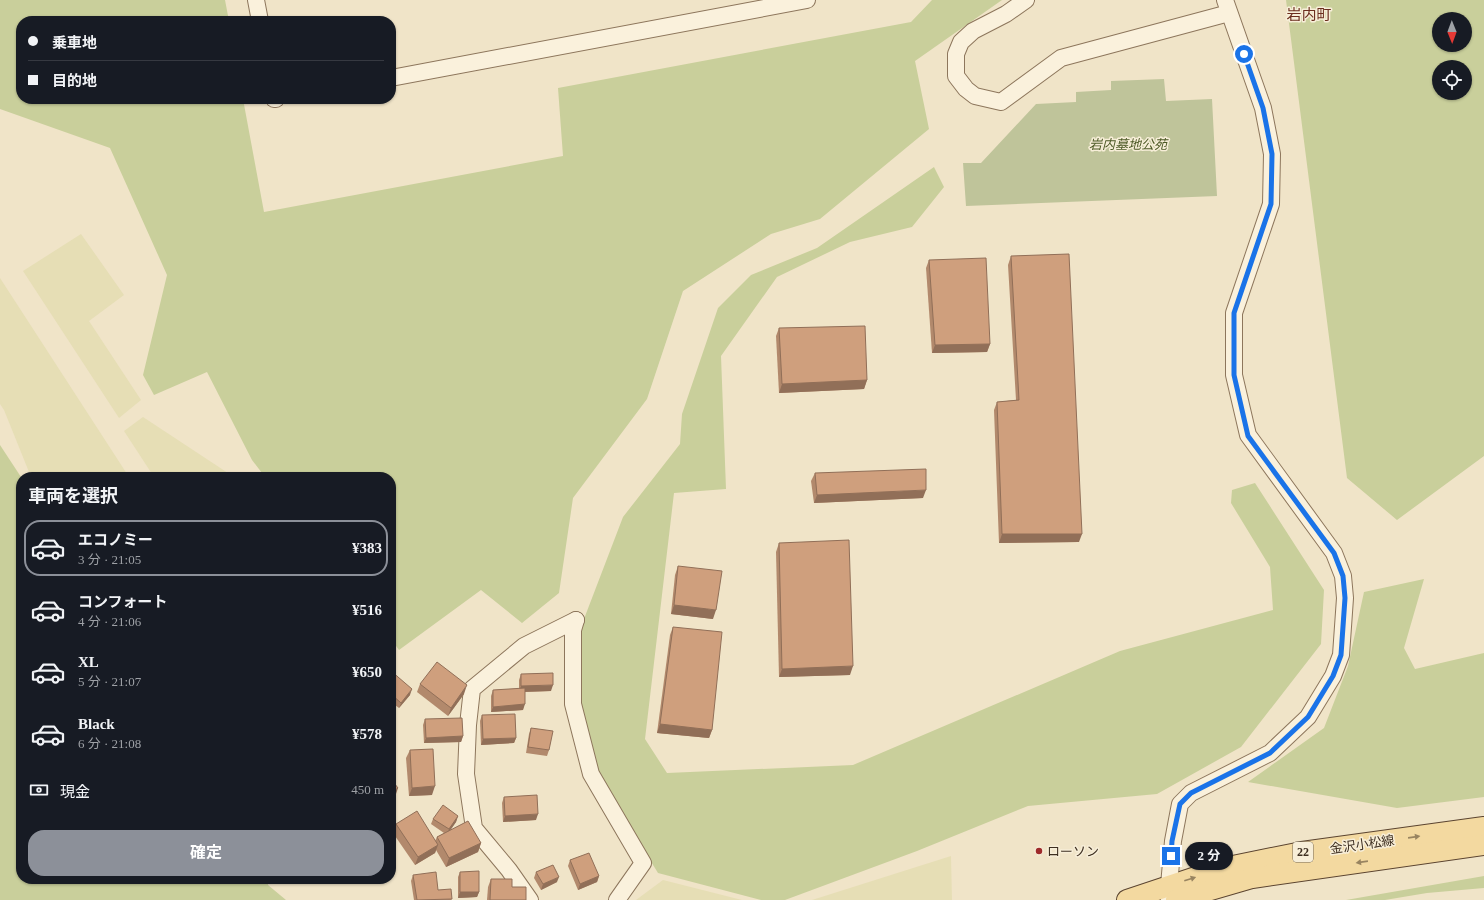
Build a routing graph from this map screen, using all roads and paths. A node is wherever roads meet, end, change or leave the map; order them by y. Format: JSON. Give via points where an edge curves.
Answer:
{"nodes":[{"id":1,"x":256,"y":0,"type":"edge"},
{"id":2,"x":807,"y":0,"type":"edge"},
{"id":3,"x":1026,"y":0,"type":"edge"},
{"id":4,"x":1227,"y":6,"type":"edge"},
{"id":5,"x":259,"y":16,"type":"edge"},
{"id":6,"x":396,"y":77,"type":"edge"},
{"id":7,"x":1484,"y":827,"type":"edge"},
{"id":8,"x":1484,"y":845,"type":"edge"},
{"id":9,"x":1170,"y":895,"type":"edge"},
{"id":10,"x":530,"y":900,"type":"edge"},
{"id":11,"x":617,"y":900,"type":"edge"},
{"id":12,"x":1127,"y":900,"type":"edge"}],
"edges":[{"from":1,"to":5,"type":"street"},
{"from":2,"to":6,"type":"street"},
{"from":3,"to":4,"type":"street","via":[[973,31],[961,42],[956,54],[956,76],[975,96],[1001,102],[1061,58]]},
{"from":4,"to":9,"type":"street","via":[[1263,108],[1272,154],[1271,204],[1234,313],[1234,375],[1248,436],[1334,553],[1343,576],[1345,605],[1341,655],[1333,676],[1308,717],[1270,753],[1191,793],[1180,804],[1172,841]]},
{"from":9,"to":7,"type":"main road","name":"金沢小松線","number":"22","one_way":true,"via":[[1223,868],[1302,852]]},
{"from":8,"to":9,"type":"main road","name":"金沢小松線","number":"22","one_way":true,"via":[[1252,878]]},
{"from":9,"to":12,"type":"main road","name":"金沢小松線","number":"22"},
{"from":10,"to":11,"type":"street","via":[[474,828],[466,774],[472,689],[524,646],[576,620],[573,630],[573,704],[591,774],[643,863]]}]}
